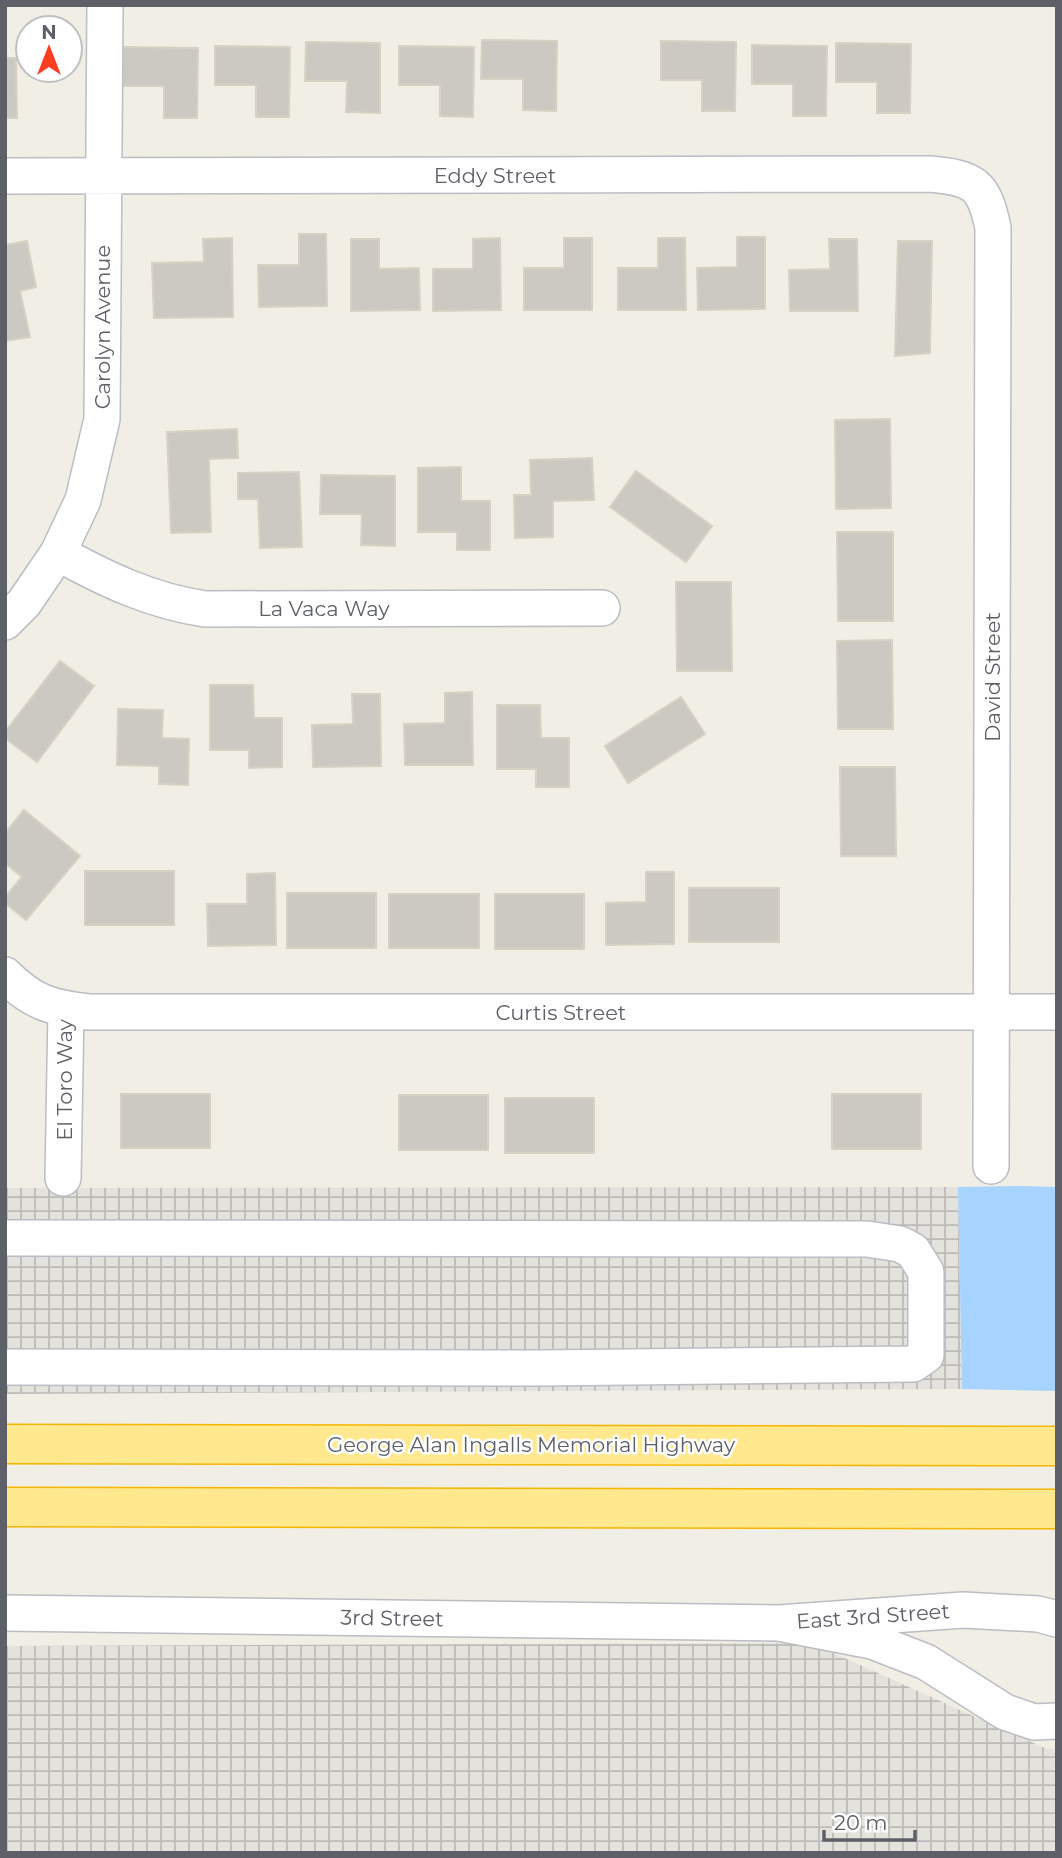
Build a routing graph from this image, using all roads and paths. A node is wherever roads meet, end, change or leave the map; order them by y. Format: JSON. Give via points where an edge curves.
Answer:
{"nodes":[{"id":1,"x":105,"y":5,"type":"edge"},
{"id":2,"x":5,"y":176,"type":"edge"},
{"id":3,"x":103,"y":176,"type":"junction"},
{"id":4,"x":981,"y":191,"type":"joint"},
{"id":5,"x":58,"y":553,"type":"junction"},
{"id":6,"x":602,"y":608,"type":"dead end"},
{"id":7,"x":5,"y":622,"type":"edge"},
{"id":8,"x":5,"y":975,"type":"edge"},
{"id":9,"x":66,"y":1010,"type":"junction"},
{"id":10,"x":991,"y":1012,"type":"junction"},
{"id":11,"x":1057,"y":1012,"type":"edge"},
{"id":12,"x":991,"y":1166,"type":"dead end"},
{"id":13,"x":64,"y":1178,"type":"dead end"},
{"id":14,"x":5,"y":1238,"type":"edge"},
{"id":15,"x":5,"y":1367,"type":"edge"},
{"id":16,"x":5,"y":1444,"type":"edge"},
{"id":17,"x":1057,"y":1446,"type":"edge"},
{"id":18,"x":5,"y":1507,"type":"edge"},
{"id":19,"x":1057,"y":1509,"type":"edge"},
{"id":20,"x":5,"y":1613,"type":"edge"},
{"id":21,"x":1057,"y":1619,"type":"edge"},
{"id":22,"x":779,"y":1623,"type":"junction"},
{"id":23,"x":1057,"y":1721,"type":"edge"}],
"edges":[{"from":1,"to":3,"type":"street","name":"Carolyn Avenue"},
{"from":2,"to":3,"type":"street","name":"Eddy Street"},
{"from":3,"to":4,"type":"street","name":"Eddy Street","via":[[930,174],[959,177]]},
{"from":3,"to":5,"type":"street","name":"Carolyn Avenue","via":[[102,419],[83,500]]},
{"from":4,"to":10,"type":"street","name":"David Street","via":[[993,229]]},
{"from":5,"to":6,"type":"street","name":"La Vaca Way","via":[[139,593],[205,608]]},
{"from":5,"to":7,"type":"street","name":"Carolyn Avenue"},
{"from":8,"to":9,"type":"street","name":"El Toro Way","via":[[39,1003]]},
{"from":9,"to":10,"type":"street","name":"Curtis Street"},
{"from":9,"to":13,"type":"street","name":"El Toro Way"},
{"from":10,"to":11,"type":"street","name":"Curtis Street"},
{"from":10,"to":12,"type":"street","name":"David Street"},
{"from":14,"to":15,"type":"street","via":[[867,1239],[913,1251],[926,1272],[928,1320],[926,1355],[913,1364]]},
{"from":16,"to":17,"type":"highway","name":"George Alan Ingalls Memorial Highway"},
{"from":18,"to":19,"type":"highway"},
{"from":20,"to":22,"type":"street","name":"3rd Street"},
{"from":21,"to":22,"type":"street","name":"East 3rd Street","via":[[962,1610]]},
{"from":22,"to":23,"type":"street","name":"East 3rd Street","via":[[872,1641],[926,1662],[1005,1712],[1034,1722]]}]}
